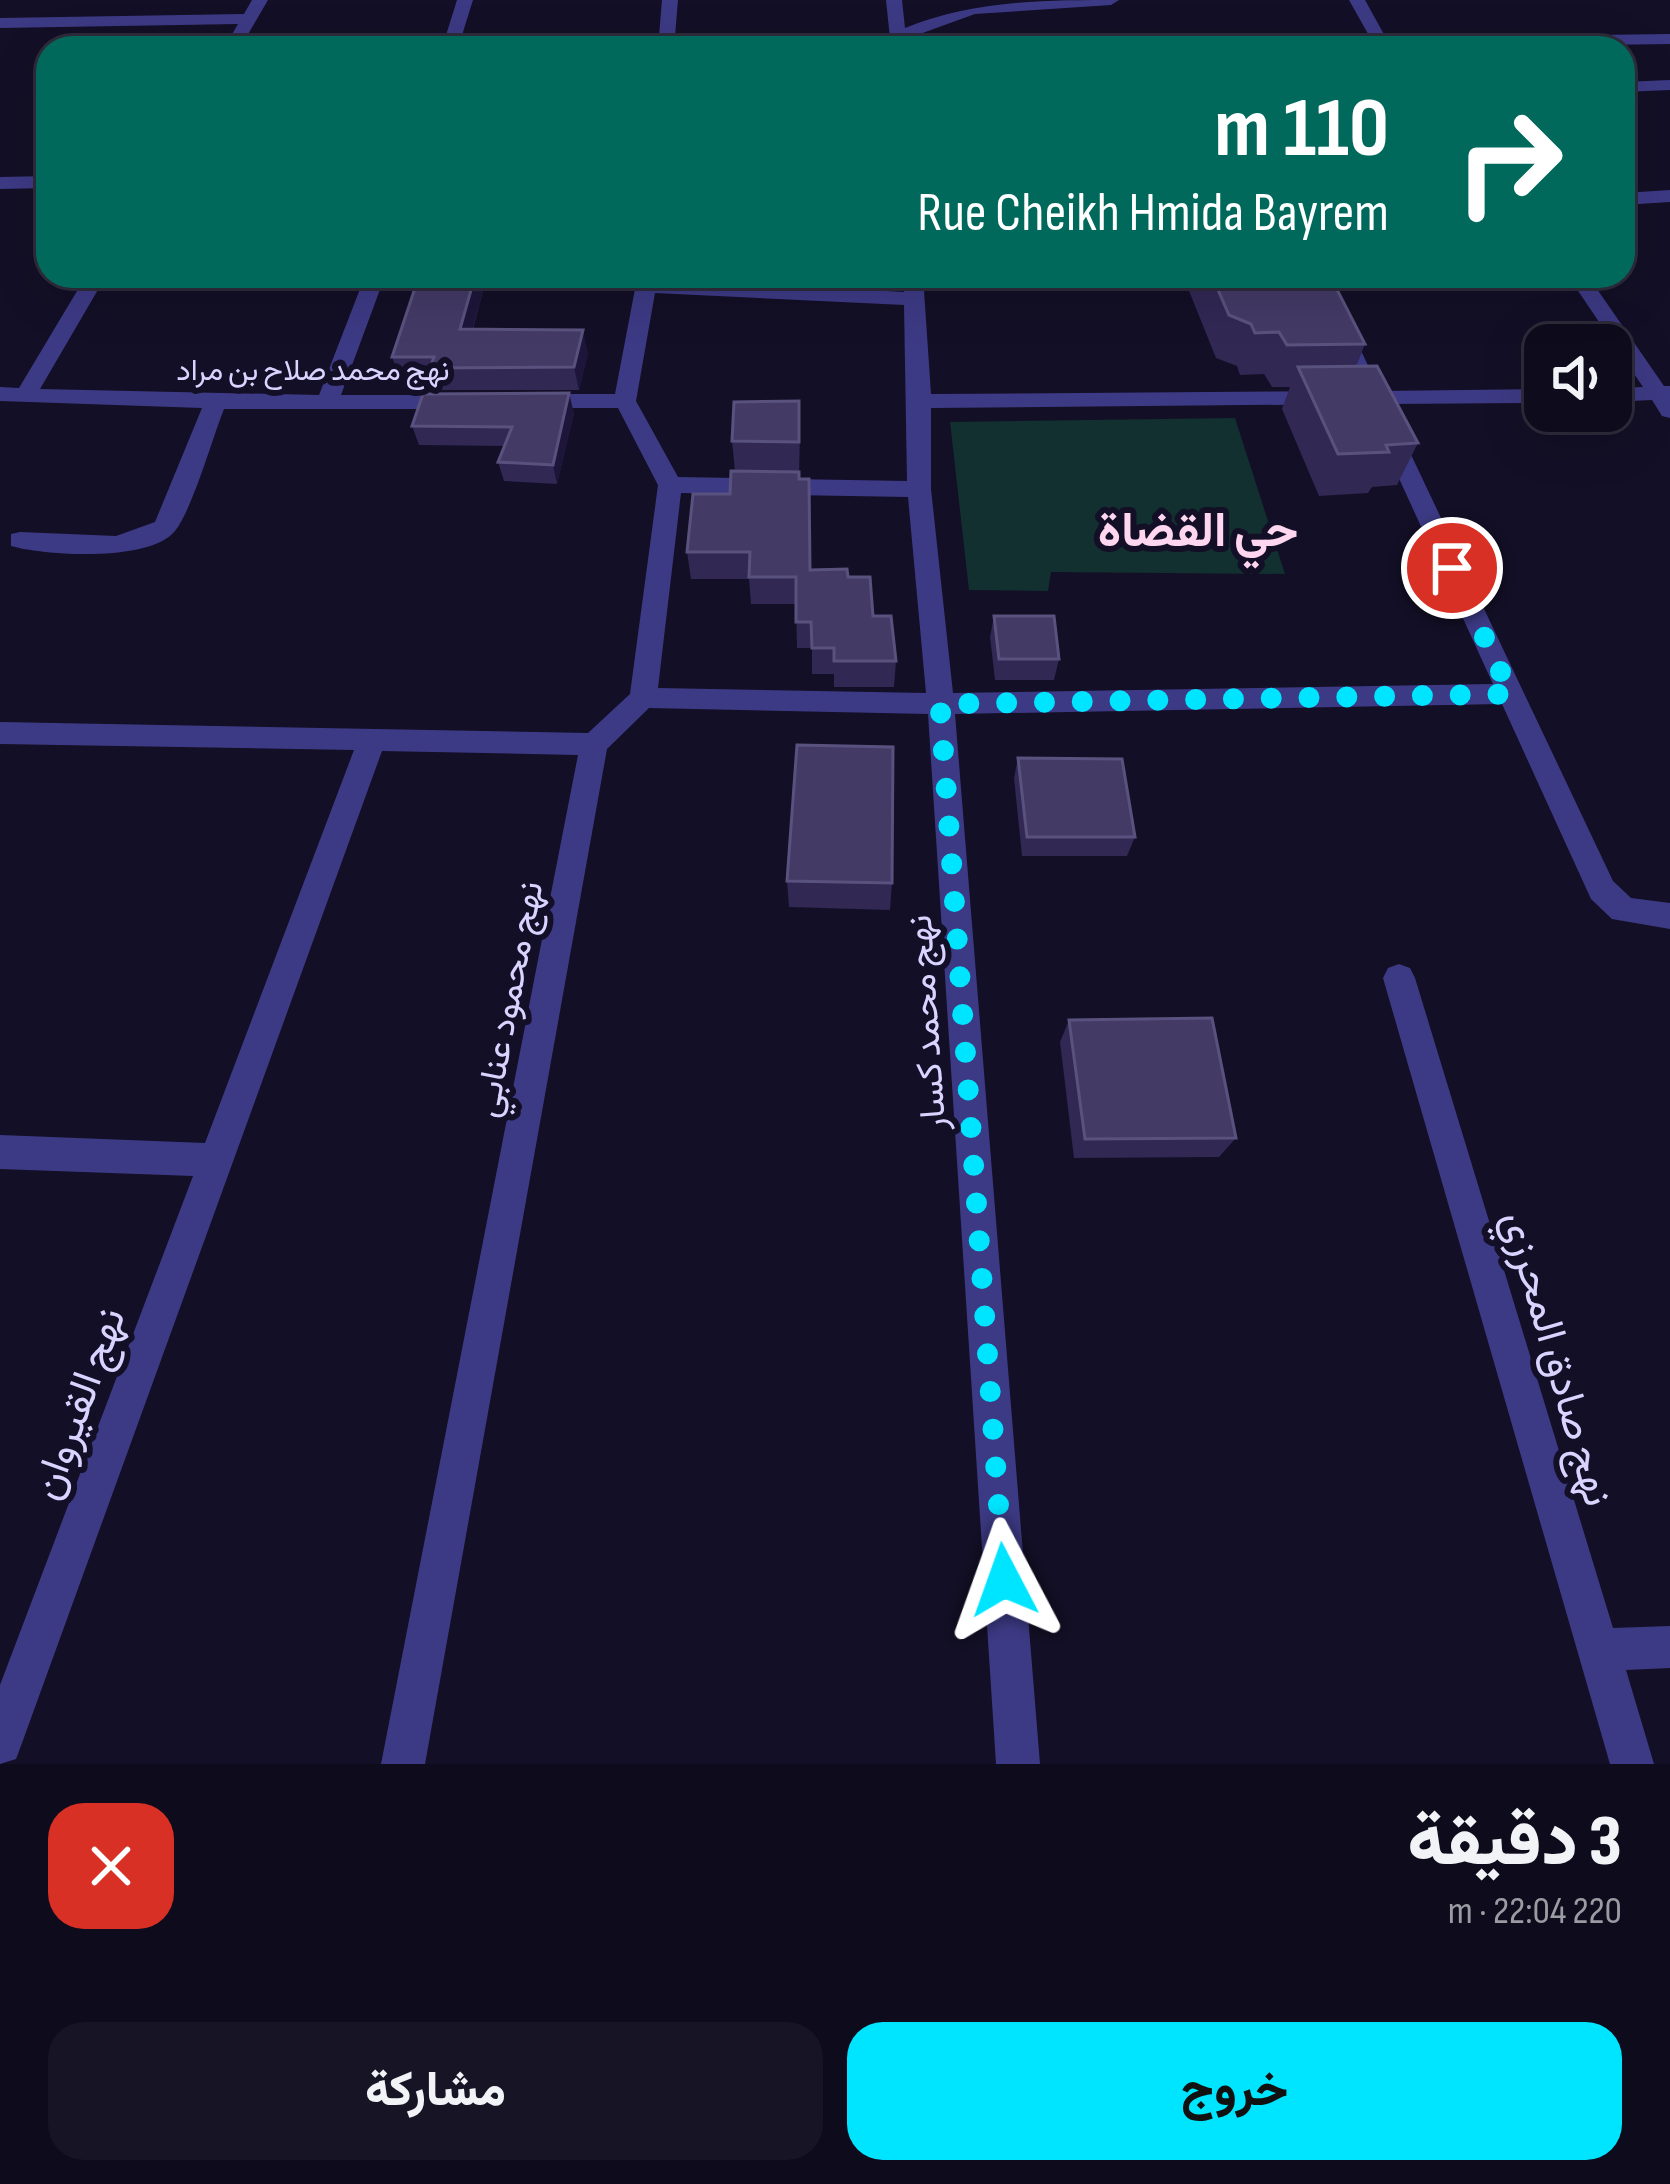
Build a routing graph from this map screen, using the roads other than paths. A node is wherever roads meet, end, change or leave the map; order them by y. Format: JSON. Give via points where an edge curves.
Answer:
{"nodes":[{"id":1,"x":260,"y":0,"type":"edge"},
{"id":2,"x":465,"y":0,"type":"edge"},
{"id":3,"x":670,"y":0,"type":"edge"},
{"id":4,"x":894,"y":0,"type":"edge"},
{"id":5,"x":1096,"y":0,"type":"edge"},
{"id":6,"x":1111,"y":0,"type":"edge"},
{"id":7,"x":1357,"y":0,"type":"edge"},
{"id":8,"x":249,"y":19,"type":"junction"},
{"id":9,"x":0,"y":23,"type":"edge"},
{"id":10,"x":239,"y":36,"type":"edge"},
{"id":11,"x":454,"y":36,"type":"edge"},
{"id":12,"x":667,"y":36,"type":"edge"},
{"id":13,"x":897,"y":36,"type":"edge"},
{"id":14,"x":906,"y":36,"type":"edge"},
{"id":15,"x":1378,"y":36,"type":"edge"},
{"id":16,"x":1670,"y":39,"type":"edge"},
{"id":17,"x":1635,"y":40,"type":"edge"},
{"id":18,"x":1670,"y":86,"type":"edge"},
{"id":19,"x":1635,"y":87,"type":"edge"},
{"id":20,"x":36,"y":183,"type":"edge"},
{"id":21,"x":2,"y":186,"type":"edge"},
{"id":22,"x":1670,"y":196,"type":"edge"},
{"id":23,"x":1635,"y":198,"type":"edge"},
{"id":24,"x":89,"y":288,"type":"edge"},
{"id":25,"x":370,"y":288,"type":"edge"},
{"id":26,"x":637,"y":288,"type":"edge"},
{"id":27,"x":913,"y":288,"type":"edge"},
{"id":28,"x":1322,"y":288,"type":"edge"},
{"id":29,"x":1587,"y":288,"type":"edge"},
{"id":30,"x":27,"y":393,"type":"junction"},
{"id":31,"x":0,"y":394,"type":"edge"},
{"id":32,"x":1524,"y":396,"type":"edge"},
{"id":33,"x":1632,"y":396,"type":"edge"},
{"id":34,"x":1666,"y":399,"type":"edge"},
{"id":35,"x":1373,"y":400,"type":"junction"},
{"id":36,"x":625,"y":401,"type":"junction"},
{"id":37,"x":920,"y":401,"type":"junction"},
{"id":38,"x":216,"y":402,"type":"junction"},
{"id":39,"x":327,"y":402,"type":"junction"},
{"id":40,"x":670,"y":485,"type":"junction"},
{"id":41,"x":919,"y":489,"type":"junction"},
{"id":42,"x":20,"y":541,"type":"dead end"},
{"id":43,"x":1511,"y":694,"type":"junction"},
{"id":44,"x":643,"y":698,"type":"junction"},
{"id":45,"x":940,"y":704,"type":"junction"},
{"id":46,"x":0,"y":733,"type":"edge"},
{"id":47,"x":373,"y":737,"type":"junction"},
{"id":48,"x":594,"y":743,"type":"junction"},
{"id":49,"x":1670,"y":916,"type":"edge"},
{"id":50,"x":1400,"y":978,"type":"dead end"},
{"id":51,"x":0,"y":1152,"type":"edge"},
{"id":52,"x":214,"y":1160,"type":"junction"},
{"id":53,"x":1670,"y":1647,"type":"edge"},
{"id":54,"x":1598,"y":1650,"type":"junction"},
{"id":55,"x":0,"y":1744,"type":"edge"},
{"id":56,"x":404,"y":1764,"type":"edge"},
{"id":57,"x":1018,"y":1764,"type":"edge"},
{"id":58,"x":1633,"y":1764,"type":"edge"}],
"edges":[{"from":1,"to":8,"type":"street"},
{"from":2,"to":11,"type":"street"},
{"from":3,"to":12,"type":"street"},
{"from":4,"to":13,"type":"street"},
{"from":5,"to":6,"type":"street"},
{"from":5,"to":14,"type":"street","via":[[975,6],[931,18]]},
{"from":7,"to":15,"type":"street"},
{"from":8,"to":9,"type":"street"},
{"from":8,"to":10,"type":"street"},
{"from":16,"to":17,"type":"street"},
{"from":18,"to":19,"type":"street"},
{"from":20,"to":21,"type":"street"},
{"from":22,"to":23,"type":"street"},
{"from":24,"to":30,"type":"street"},
{"from":25,"to":39,"type":"street"},
{"from":26,"to":36,"type":"street"},
{"from":27,"to":37,"type":"street","name":"نهج محمد كسار"},
{"from":28,"to":35,"type":"street"},
{"from":29,"to":34,"type":"street"},
{"from":30,"to":31,"type":"street","name":"نهج محمد صلاح بن مراد"},
{"from":30,"to":38,"type":"street","name":"نهج محمد صلاح بن مراد"},
{"from":32,"to":35,"type":"street"},
{"from":33,"to":34,"type":"street"},
{"from":35,"to":37,"type":"street"},
{"from":35,"to":43,"type":"street"},
{"from":36,"to":39,"type":"street","name":"نهج محمد صلاح بن مراد"},
{"from":36,"to":40,"type":"street"},
{"from":37,"to":41,"type":"street","name":"نهج محمد كسار"},
{"from":38,"to":39,"type":"street","name":"نهج محمد صلاح بن مراد"},
{"from":38,"to":42,"type":"street","via":[[156,535]]},
{"from":40,"to":41,"type":"street"},
{"from":40,"to":44,"type":"street"},
{"from":41,"to":45,"type":"street","name":"نهج محمد كسار"},
{"from":43,"to":45,"type":"street"},
{"from":43,"to":49,"type":"street","via":[[1602,890],[1623,910]]},
{"from":44,"to":45,"type":"street"},
{"from":44,"to":48,"type":"street"},
{"from":45,"to":57,"type":"street","name":"نهج محمد كسار"},
{"from":46,"to":47,"type":"street"},
{"from":47,"to":48,"type":"street"},
{"from":47,"to":52,"type":"street","name":"نهج القيروان"},
{"from":48,"to":56,"type":"street","name":"نهج محمود عنابي"},
{"from":50,"to":54,"type":"street","name":"نهج صادق المحرزي"},
{"from":51,"to":52,"type":"street"},
{"from":52,"to":55,"type":"street","name":"نهج القيروان"},
{"from":53,"to":54,"type":"street"},
{"from":54,"to":58,"type":"street","name":"نهج صادق المحرزي"}]}
